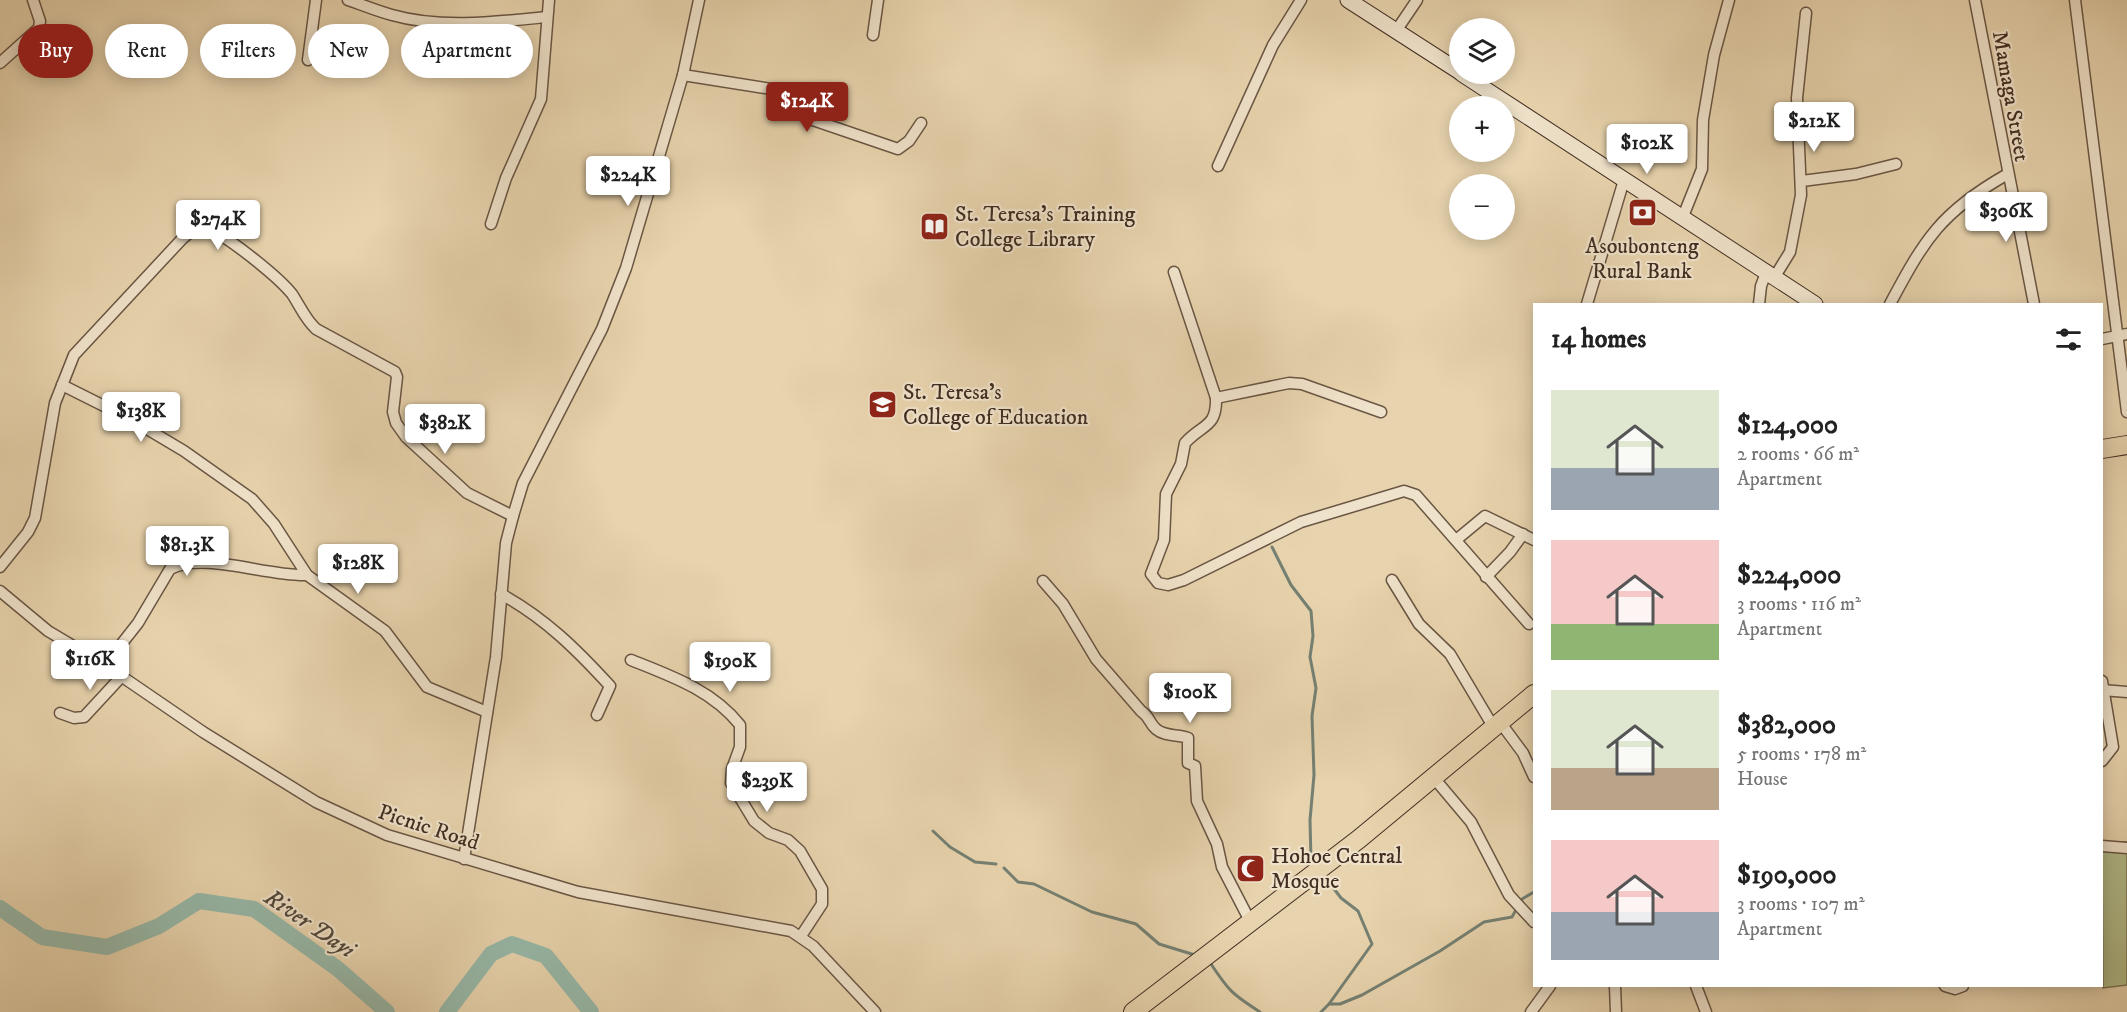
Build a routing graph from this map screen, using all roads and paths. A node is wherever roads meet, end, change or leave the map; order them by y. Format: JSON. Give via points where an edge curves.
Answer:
{"nodes":[{"id":1,"x":33,"y":0,"type":"edge"},
{"id":2,"x":316,"y":0,"type":"edge"},
{"id":3,"x":348,"y":0,"type":"edge"},
{"id":4,"x":549,"y":0,"type":"edge"},
{"id":5,"x":699,"y":0,"type":"edge"},
{"id":6,"x":878,"y":0,"type":"edge"},
{"id":7,"x":1301,"y":0,"type":"edge"},
{"id":8,"x":1348,"y":0,"type":"edge"},
{"id":9,"x":1416,"y":0,"type":"edge"},
{"id":10,"x":1729,"y":0,"type":"edge"},
{"id":11,"x":1975,"y":0,"type":"edge"},
{"id":12,"x":2075,"y":0,"type":"edge"},
{"id":13,"x":1806,"y":13,"type":"dead end"},
{"id":14,"x":546,"y":17,"type":"junction"},
{"id":15,"x":313,"y":24,"type":"edge"},
{"id":16,"x":1396,"y":31,"type":"junction"},
{"id":17,"x":873,"y":35,"type":"dead end"},
{"id":18,"x":0,"y":63,"type":"edge"},
{"id":19,"x":1449,"y":65,"type":"edge"},
{"id":20,"x":683,"y":75,"type":"junction"},
{"id":21,"x":1478,"y":84,"type":"edge"},
{"id":22,"x":921,"y":123,"type":"dead end"},
{"id":23,"x":1896,"y":164,"type":"dead end"},
{"id":24,"x":1218,"y":166,"type":"dead end"},
{"id":25,"x":2006,"y":175,"type":"junction"},
{"id":26,"x":1624,"y":180,"type":"junction"},
{"id":27,"x":1802,"y":181,"type":"junction"},
{"id":28,"x":1682,"y":219,"type":"junction"},
{"id":29,"x":491,"y":224,"type":"dead end"},
{"id":30,"x":1174,"y":272,"type":"dead end"},
{"id":31,"x":1770,"y":276,"type":"junction"},
{"id":32,"x":1587,"y":303,"type":"edge"},
{"id":33,"x":1759,"y":303,"type":"edge"},
{"id":34,"x":1813,"y":303,"type":"edge"},
{"id":35,"x":1891,"y":303,"type":"edge"},
{"id":36,"x":2034,"y":303,"type":"edge"},
{"id":37,"x":2122,"y":335,"type":"edge"},
{"id":38,"x":2103,"y":339,"type":"edge"},
{"id":39,"x":62,"y":385,"type":"junction"},
{"id":40,"x":1216,"y":398,"type":"junction"},
{"id":41,"x":1381,"y":412,"type":"dead end"},
{"id":42,"x":2127,"y":412,"type":"edge"},
{"id":43,"x":2127,"y":445,"type":"edge"},
{"id":44,"x":2103,"y":449,"type":"edge"},
{"id":45,"x":513,"y":516,"type":"junction"},
{"id":46,"x":1523,"y":534,"type":"junction"},
{"id":47,"x":1533,"y":539,"type":"edge"},
{"id":48,"x":1456,"y":540,"type":"junction"},
{"id":49,"x":0,"y":567,"type":"edge"},
{"id":50,"x":307,"y":575,"type":"junction"},
{"id":51,"x":1486,"y":577,"type":"junction"},
{"id":52,"x":1392,"y":580,"type":"dead end"},
{"id":53,"x":1042,"y":581,"type":"dead end"},
{"id":54,"x":0,"y":591,"type":"edge"},
{"id":55,"x":501,"y":594,"type":"junction"},
{"id":56,"x":1529,"y":624,"type":"dead end"},
{"id":57,"x":631,"y":660,"type":"dead end"},
{"id":58,"x":105,"y":665,"type":"junction"},
{"id":59,"x":121,"y":677,"type":"junction"},
{"id":60,"x":2103,"y":687,"type":"edge"},
{"id":61,"x":2103,"y":692,"type":"edge"},
{"id":62,"x":2127,"y":692,"type":"edge"},
{"id":63,"x":1533,"y":695,"type":"edge"},
{"id":64,"x":487,"y":712,"type":"junction"},
{"id":65,"x":60,"y":713,"type":"dead end"},
{"id":66,"x":597,"y":715,"type":"dead end"},
{"id":67,"x":1497,"y":725,"type":"junction"},
{"id":68,"x":2103,"y":760,"type":"edge"},
{"id":69,"x":1533,"y":775,"type":"edge"},
{"id":70,"x":1434,"y":778,"type":"junction"},
{"id":71,"x":2103,"y":846,"type":"edge"},
{"id":72,"x":2127,"y":848,"type":"edge"},
{"id":73,"x":464,"y":859,"type":"junction"},
{"id":74,"x":1533,"y":921,"type":"edge"},
{"id":75,"x":1251,"y":923,"type":"junction"},
{"id":76,"x":801,"y":936,"type":"junction"},
{"id":77,"x":1549,"y":987,"type":"edge"},
{"id":78,"x":1615,"y":987,"type":"edge"},
{"id":79,"x":1696,"y":987,"type":"edge"},
{"id":80,"x":875,"y":1012,"type":"edge"},
{"id":81,"x":1133,"y":1012,"type":"edge"},
{"id":82,"x":1531,"y":1012,"type":"edge"},
{"id":83,"x":1616,"y":1012,"type":"edge"},
{"id":84,"x":1706,"y":1012,"type":"edge"}],
"edges":[{"from":1,"to":18,"type":"street","via":[[39,28]]},
{"from":2,"to":15,"type":"street"},
{"from":3,"to":14,"type":"street","via":[[394,16],[442,22],[485,23]]},
{"from":4,"to":14,"type":"street"},
{"from":5,"to":20,"type":"street"},
{"from":6,"to":17,"type":"street"},
{"from":7,"to":24,"type":"street","via":[[1273,45]]},
{"from":8,"to":16,"type":"main road"},
{"from":9,"to":16,"type":"street"},
{"from":10,"to":28,"type":"street","via":[[1714,55],[1703,120],[1702,169]]},
{"from":11,"to":25,"type":"street","name":"Mamaga Street"},
{"from":12,"to":37,"type":"street"},
{"from":13,"to":27,"type":"street","via":[[1798,87]]},
{"from":14,"to":29,"type":"street","via":[[541,99],[506,178]]},
{"from":16,"to":19,"type":"main road"},
{"from":20,"to":22,"type":"street","via":[[803,94],[804,113],[810,119],[898,149]]},
{"from":20,"to":45,"type":"street","via":[[626,268],[602,329],[523,483]]},
{"from":21,"to":26,"type":"main road"},
{"from":23,"to":27,"type":"street"},
{"from":25,"to":35,"type":"street","via":[[1973,194],[1943,219],[1917,254]]},
{"from":25,"to":36,"type":"street","name":"Mamaga Street"},
{"from":26,"to":28,"type":"main road"},
{"from":26,"to":32,"type":"street"},
{"from":27,"to":31,"type":"street","via":[[1793,242]]},
{"from":28,"to":31,"type":"main road"},
{"from":30,"to":40,"type":"street"},
{"from":31,"to":33,"type":"street","via":[[1761,286]]},
{"from":31,"to":34,"type":"main road"},
{"from":37,"to":38,"type":"street"},
{"from":37,"to":42,"type":"street"},
{"from":39,"to":45,"type":"street","via":[[74,355],[182,239],[205,228],[232,242],[273,276],[292,294],[316,329],[395,372],[398,376],[393,412],[406,437],[466,493]]},
{"from":39,"to":49,"type":"street","via":[[55,403],[35,518]]},
{"from":39,"to":50,"type":"street","via":[[184,451],[252,499],[274,524]]},
{"from":40,"to":41,"type":"street","via":[[1289,383],[1302,384]]},
{"from":40,"to":48,"type":"street","via":[[1215,418],[1185,443],[1181,464],[1166,494],[1164,540],[1151,574],[1158,583],[1168,585],[1184,580],[1311,518],[1404,491],[1416,495]]},
{"from":43,"to":44,"type":"highway"},
{"from":45,"to":55,"type":"street"},
{"from":46,"to":47,"type":"street"},
{"from":46,"to":48,"type":"street","via":[[1485,516]]},
{"from":46,"to":51,"type":"street"},
{"from":48,"to":51,"type":"street"},
{"from":50,"to":58,"type":"street","via":[[212,563],[179,564],[170,569],[138,622]]},
{"from":50,"to":64,"type":"street","via":[[385,631],[427,687]]},
{"from":51,"to":56,"type":"street"},
{"from":52,"to":67,"type":"street","via":[[1423,630],[1450,654]]},
{"from":53,"to":75,"type":"street","via":[[1063,604],[1096,659],[1151,717],[1155,729],[1188,738],[1188,763],[1195,766],[1197,801],[1217,844],[1222,867]]},
{"from":54,"to":58,"type":"street","name":"Picnic Road","via":[[48,631]]},
{"from":55,"to":64,"type":"street"},
{"from":55,"to":66,"type":"street","via":[[560,634],[610,686]]},
{"from":57,"to":76,"type":"street","via":[[716,699],[740,725],[740,747],[731,783],[754,821],[800,850],[822,889],[822,904]]},
{"from":58,"to":59,"type":"street","name":"Picnic Road"},
{"from":59,"to":65,"type":"street","via":[[84,717]]},
{"from":59,"to":73,"type":"street","name":"Picnic Road","via":[[316,802],[387,835]]},
{"from":60,"to":62,"type":"street"},
{"from":61,"to":68,"type":"street","via":[[2113,747]]},
{"from":63,"to":67,"type":"highway"},
{"from":64,"to":73,"type":"street"},
{"from":67,"to":69,"type":"street","via":[[1523,753]]},
{"from":67,"to":70,"type":"highway"},
{"from":70,"to":74,"type":"street","via":[[1471,822],[1509,895]]},
{"from":70,"to":75,"type":"highway"},
{"from":71,"to":72,"type":"street"},
{"from":73,"to":76,"type":"street","name":"Picnic Road","via":[[578,892]]},
{"from":75,"to":81,"type":"highway"},
{"from":76,"to":80,"type":"street","name":"Picnic Road"},
{"from":77,"to":82,"type":"street"},
{"from":78,"to":83,"type":"street"},
{"from":79,"to":84,"type":"street"}]}
